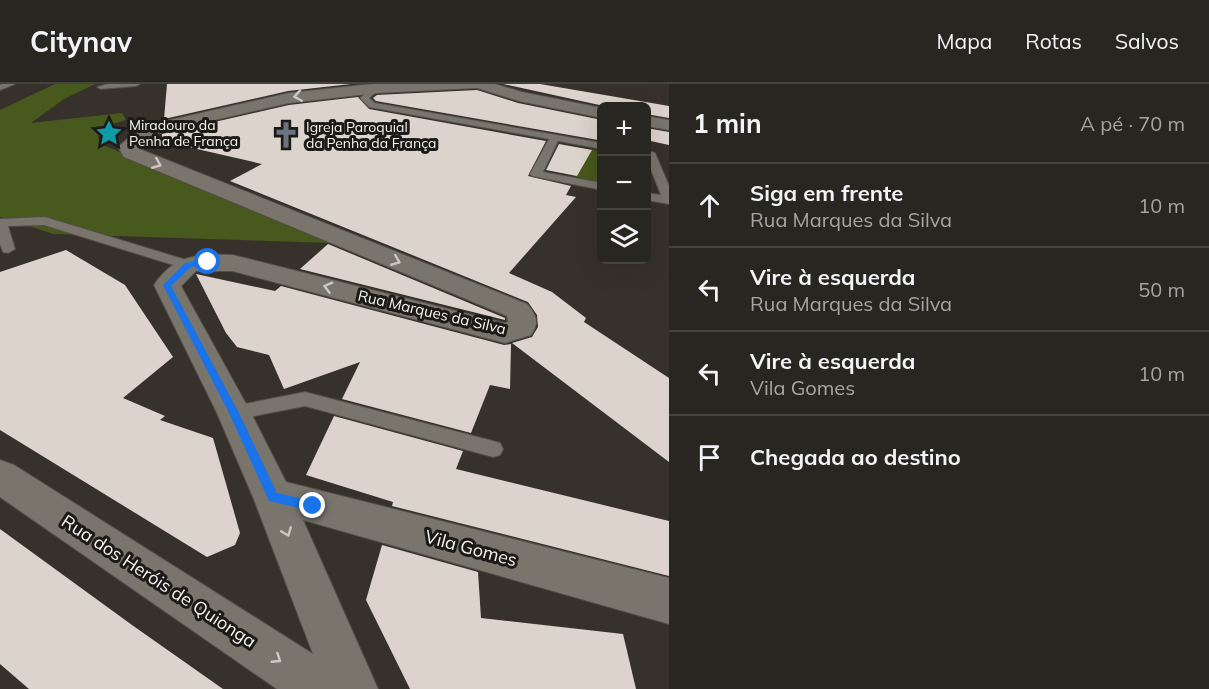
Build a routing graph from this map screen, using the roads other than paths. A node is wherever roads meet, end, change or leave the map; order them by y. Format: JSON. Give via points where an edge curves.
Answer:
{"nodes":[{"id":1,"x":11,"y":84,"type":"edge"},
{"id":2,"x":136,"y":84,"type":"edge"},
{"id":3,"x":477,"y":84,"type":"edge"},
{"id":4,"x":101,"y":87,"type":"dead end"},
{"id":5,"x":0,"y":88,"type":"edge"},
{"id":6,"x":378,"y":88,"type":"junction"},
{"id":7,"x":597,"y":112,"type":"edge"},
{"id":8,"x":651,"y":122,"type":"edge"},
{"id":9,"x":669,"y":125,"type":"edge"},
{"id":10,"x":554,"y":139,"type":"junction"},
{"id":11,"x":597,"y":145,"type":"edge"},
{"id":12,"x":651,"y":155,"type":"edge"},
{"id":13,"x":597,"y":186,"type":"edge"},
{"id":14,"x":651,"y":197,"type":"edge"},
{"id":15,"x":669,"y":200,"type":"edge"},
{"id":16,"x":8,"y":249,"type":"dead end"},
{"id":17,"x":188,"y":265,"type":"junction"},
{"id":18,"x":234,"y":413,"type":"junction"},
{"id":19,"x":492,"y":449,"type":"dead end"},
{"id":20,"x":0,"y":476,"type":"edge"},
{"id":21,"x":273,"y":497,"type":"junction"},
{"id":22,"x":669,"y":601,"type":"edge"},
{"id":23,"x":317,"y":689,"type":"edge"},
{"id":24,"x":352,"y":689,"type":"edge"}],
"edges":[{"from":1,"to":5,"type":"lane"},
{"from":2,"to":4,"type":"lane"},
{"from":3,"to":6,"type":"street"},
{"from":3,"to":7,"type":"street"},
{"from":6,"to":10,"type":"lane","via":[[364,98],[372,105]]},
{"from":6,"to":17,"type":"street","name":"Rua Marques da Silva","one_way":true,"via":[[288,98],[176,122],[148,130],[128,147],[131,153],[517,310],[523,322],[520,328],[505,333],[233,262]]},
{"from":8,"to":9,"type":"street"},
{"from":10,"to":11,"type":"lane"},
{"from":10,"to":13,"type":"lane","via":[[536,174]]},
{"from":12,"to":15,"type":"lane"},
{"from":14,"to":15,"type":"lane"},
{"from":16,"to":17,"type":"lane","via":[[1,223],[45,221]]},
{"from":17,"to":18,"type":"street","via":[[167,285]]},
{"from":18,"to":19,"type":"lane","via":[[305,399]]},
{"from":18,"to":21,"type":"street"},
{"from":20,"to":23,"type":"street","name":"Rua dos Heróis de Quionga","one_way":true},
{"from":21,"to":22,"type":"street","name":"Vila Gomes"},
{"from":21,"to":24,"type":"street","one_way":true}]}
